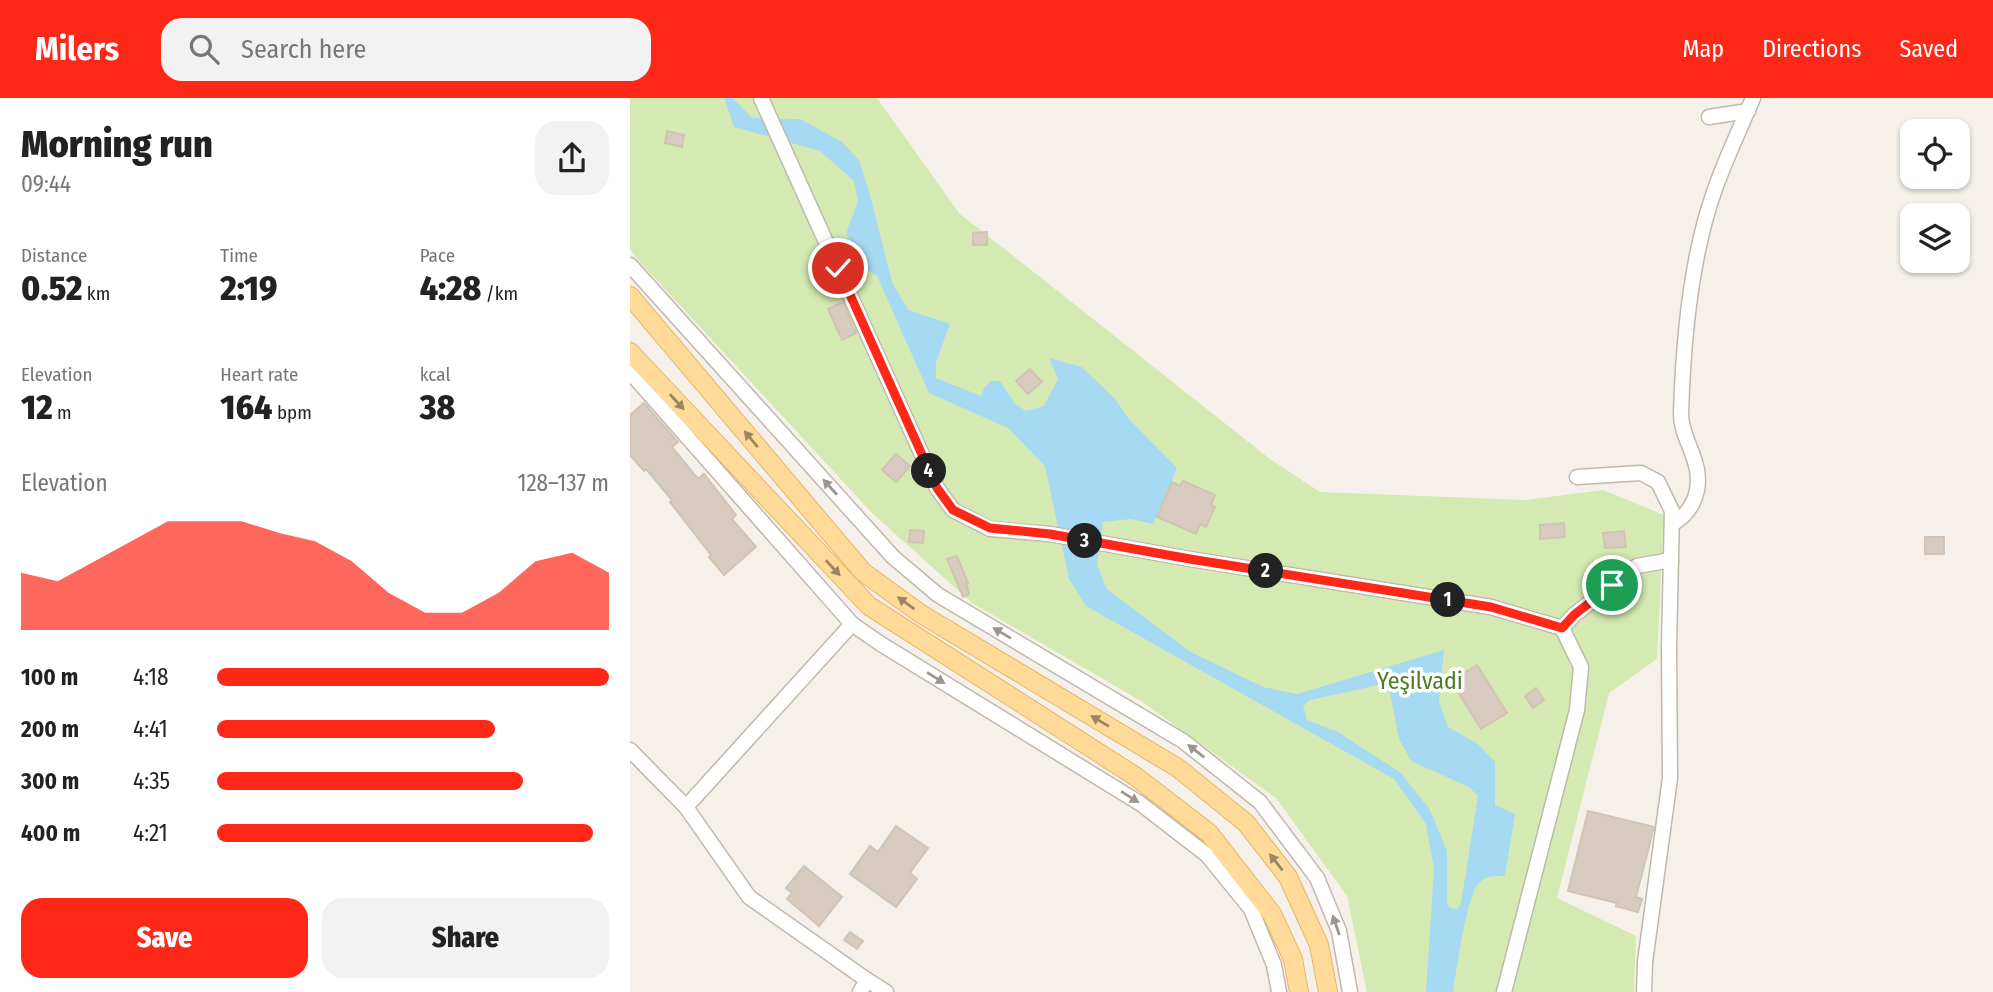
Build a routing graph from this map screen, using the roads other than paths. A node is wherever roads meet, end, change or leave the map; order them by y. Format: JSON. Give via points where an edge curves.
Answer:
{"nodes":[{"id":1,"x":764,"y":105,"type":"edge"},
{"id":2,"x":1750,"y":105,"type":"edge"},
{"id":3,"x":1709,"y":117,"type":"dead end"},
{"id":4,"x":630,"y":265,"type":"edge"},
{"id":5,"x":630,"y":296,"type":"edge"},
{"id":6,"x":630,"y":352,"type":"edge"},
{"id":7,"x":630,"y":372,"type":"edge"},
{"id":8,"x":1577,"y":477,"type":"dead end"},
{"id":9,"x":1672,"y":524,"type":"junction"},
{"id":10,"x":1671,"y":560,"type":"junction"},
{"id":11,"x":852,"y":624,"type":"junction"},
{"id":12,"x":1562,"y":628,"type":"junction"},
{"id":13,"x":630,"y":750,"type":"edge"},
{"id":14,"x":686,"y":807,"type":"junction"},
{"id":15,"x":864,"y":986,"type":"edge"},
{"id":16,"x":886,"y":992,"type":"edge"},
{"id":17,"x":1279,"y":992,"type":"edge"},
{"id":18,"x":1299,"y":992,"type":"edge"},
{"id":19,"x":1328,"y":992,"type":"edge"},
{"id":20,"x":1350,"y":992,"type":"edge"},
{"id":21,"x":1504,"y":992,"type":"edge"},
{"id":22,"x":1644,"y":992,"type":"edge"}],
"edges":[{"from":1,"to":12,"type":"street","via":[[937,488],[953,510],[990,528],[1491,607]]},
{"from":2,"to":3,"type":"street"},
{"from":2,"to":9,"type":"street","via":[[1714,193],[1699,246],[1681,418],[1697,470],[1697,491],[1682,519]]},
{"from":20,"to":4,"type":"street","one_way":true,"via":[[1339,931],[1317,878],[1260,802],[1183,741],[938,595],[911,573]]},
{"from":19,"to":5,"type":"main road","one_way":true,"via":[[1319,945],[1288,877],[1247,823],[1178,768],[920,614],[863,572]]},
{"from":6,"to":18,"type":"main road","one_way":true,"via":[[869,606],[1135,776],[1209,833],[1272,914],[1293,960]]},
{"from":7,"to":11,"type":"street"},
{"from":8,"to":9,"type":"street","via":[[1641,473],[1658,482],[1672,511]]},
{"from":9,"to":10,"type":"street"},
{"from":10,"to":12,"type":"street","via":[[1637,566]]},
{"from":10,"to":22,"type":"street","via":[[1670,778]]},
{"from":11,"to":14,"type":"street"},
{"from":11,"to":17,"type":"street","one_way":true,"via":[[1141,804],[1207,855],[1251,909],[1274,965]]},
{"from":12,"to":21,"type":"street","via":[[1581,667],[1577,710]]},
{"from":13,"to":14,"type":"street"},
{"from":14,"to":15,"type":"street","via":[[749,897]]},
{"from":15,"to":16,"type":"street"}]}
